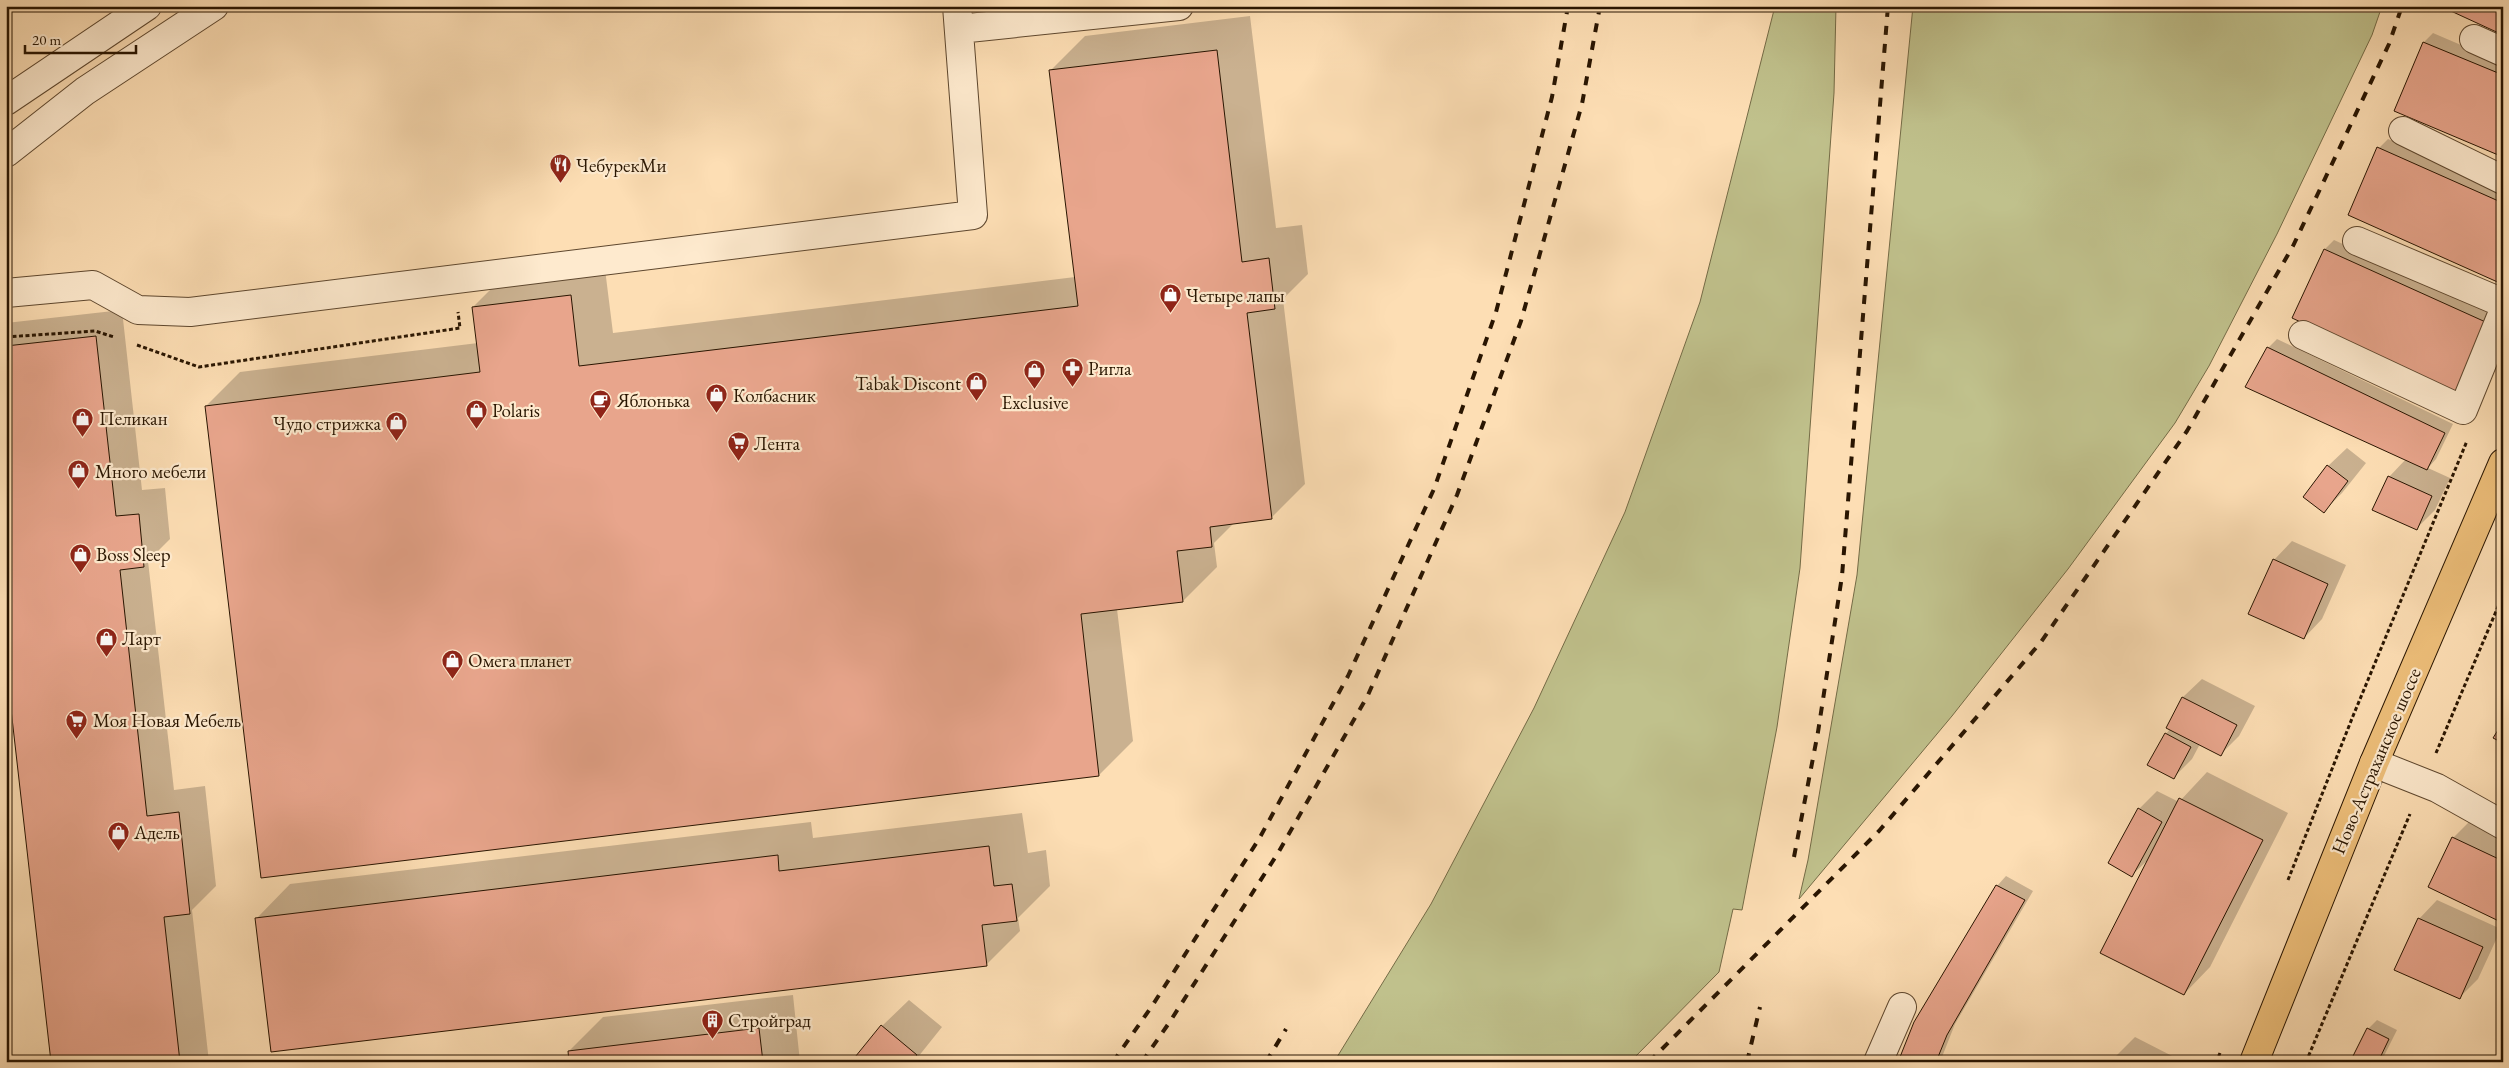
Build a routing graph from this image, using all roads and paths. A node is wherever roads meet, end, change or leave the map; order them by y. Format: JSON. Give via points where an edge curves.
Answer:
{"nodes":[{"id":1,"x":147,"y":6,"type":"edge"},
{"id":2,"x":214,"y":6,"type":"edge"},
{"id":3,"x":1179,"y":6,"type":"edge"},
{"id":4,"x":958,"y":18,"type":"edge"},
{"id":5,"x":2474,"y":39,"type":"dead end"},
{"id":6,"x":2503,"y":52,"type":"edge"},
{"id":7,"x":6,"y":102,"type":"edge"},
{"id":8,"x":2403,"y":131,"type":"dead end"},
{"id":9,"x":6,"y":153,"type":"edge"},
{"id":10,"x":2503,"y":180,"type":"edge"},
{"id":11,"x":2357,"y":241,"type":"dead end"},
{"id":12,"x":6,"y":293,"type":"edge"},
{"id":13,"x":2503,"y":303,"type":"edge"},
{"id":14,"x":2503,"y":312,"type":"edge"},
{"id":15,"x":2303,"y":335,"type":"dead end"},
{"id":16,"x":2463,"y":410,"type":"junction"},
{"id":17,"x":2503,"y":463,"type":"edge"},
{"id":18,"x":2503,"y":595,"type":"edge"},
{"id":19,"x":2374,"y":763,"type":"junction"},
{"id":20,"x":2423,"y":783,"type":"junction"},
{"id":21,"x":2503,"y":825,"type":"edge"},
{"id":22,"x":2285,"y":889,"type":"dead end"},
{"id":23,"x":1902,"y":1007,"type":"dead end"},
{"id":24,"x":2224,"y":1044,"type":"dead end"},
{"id":25,"x":1878,"y":1062,"type":"edge"},
{"id":26,"x":2216,"y":1062,"type":"edge"},
{"id":27,"x":2254,"y":1062,"type":"edge"},
{"id":28,"x":2306,"y":1062,"type":"edge"}],
"edges":[{"from":1,"to":7,"type":"street"},
{"from":2,"to":9,"type":"street","via":[[85,91]]},
{"from":3,"to":4,"type":"street"},
{"from":4,"to":12,"type":"street","via":[[973,215],[190,312],[138,310],[94,285]]},
{"from":5,"to":6,"type":"street"},
{"from":8,"to":10,"type":"street"},
{"from":11,"to":13,"type":"street"},
{"from":14,"to":16,"type":"street"},
{"from":15,"to":16,"type":"street"},
{"from":16,"to":22,"type":"path","via":[[2473,427]]},
{"from":17,"to":19,"type":"main road","name":"Ново-Астраханское шоссе"},
{"from":18,"to":20,"type":"path"},
{"from":19,"to":20,"type":"street"},
{"from":19,"to":27,"type":"main road","name":"Ново-Астраханское шоссе"},
{"from":20,"to":21,"type":"street"},
{"from":20,"to":28,"type":"path"},
{"from":23,"to":25,"type":"street"},
{"from":24,"to":26,"type":"path"}]}
